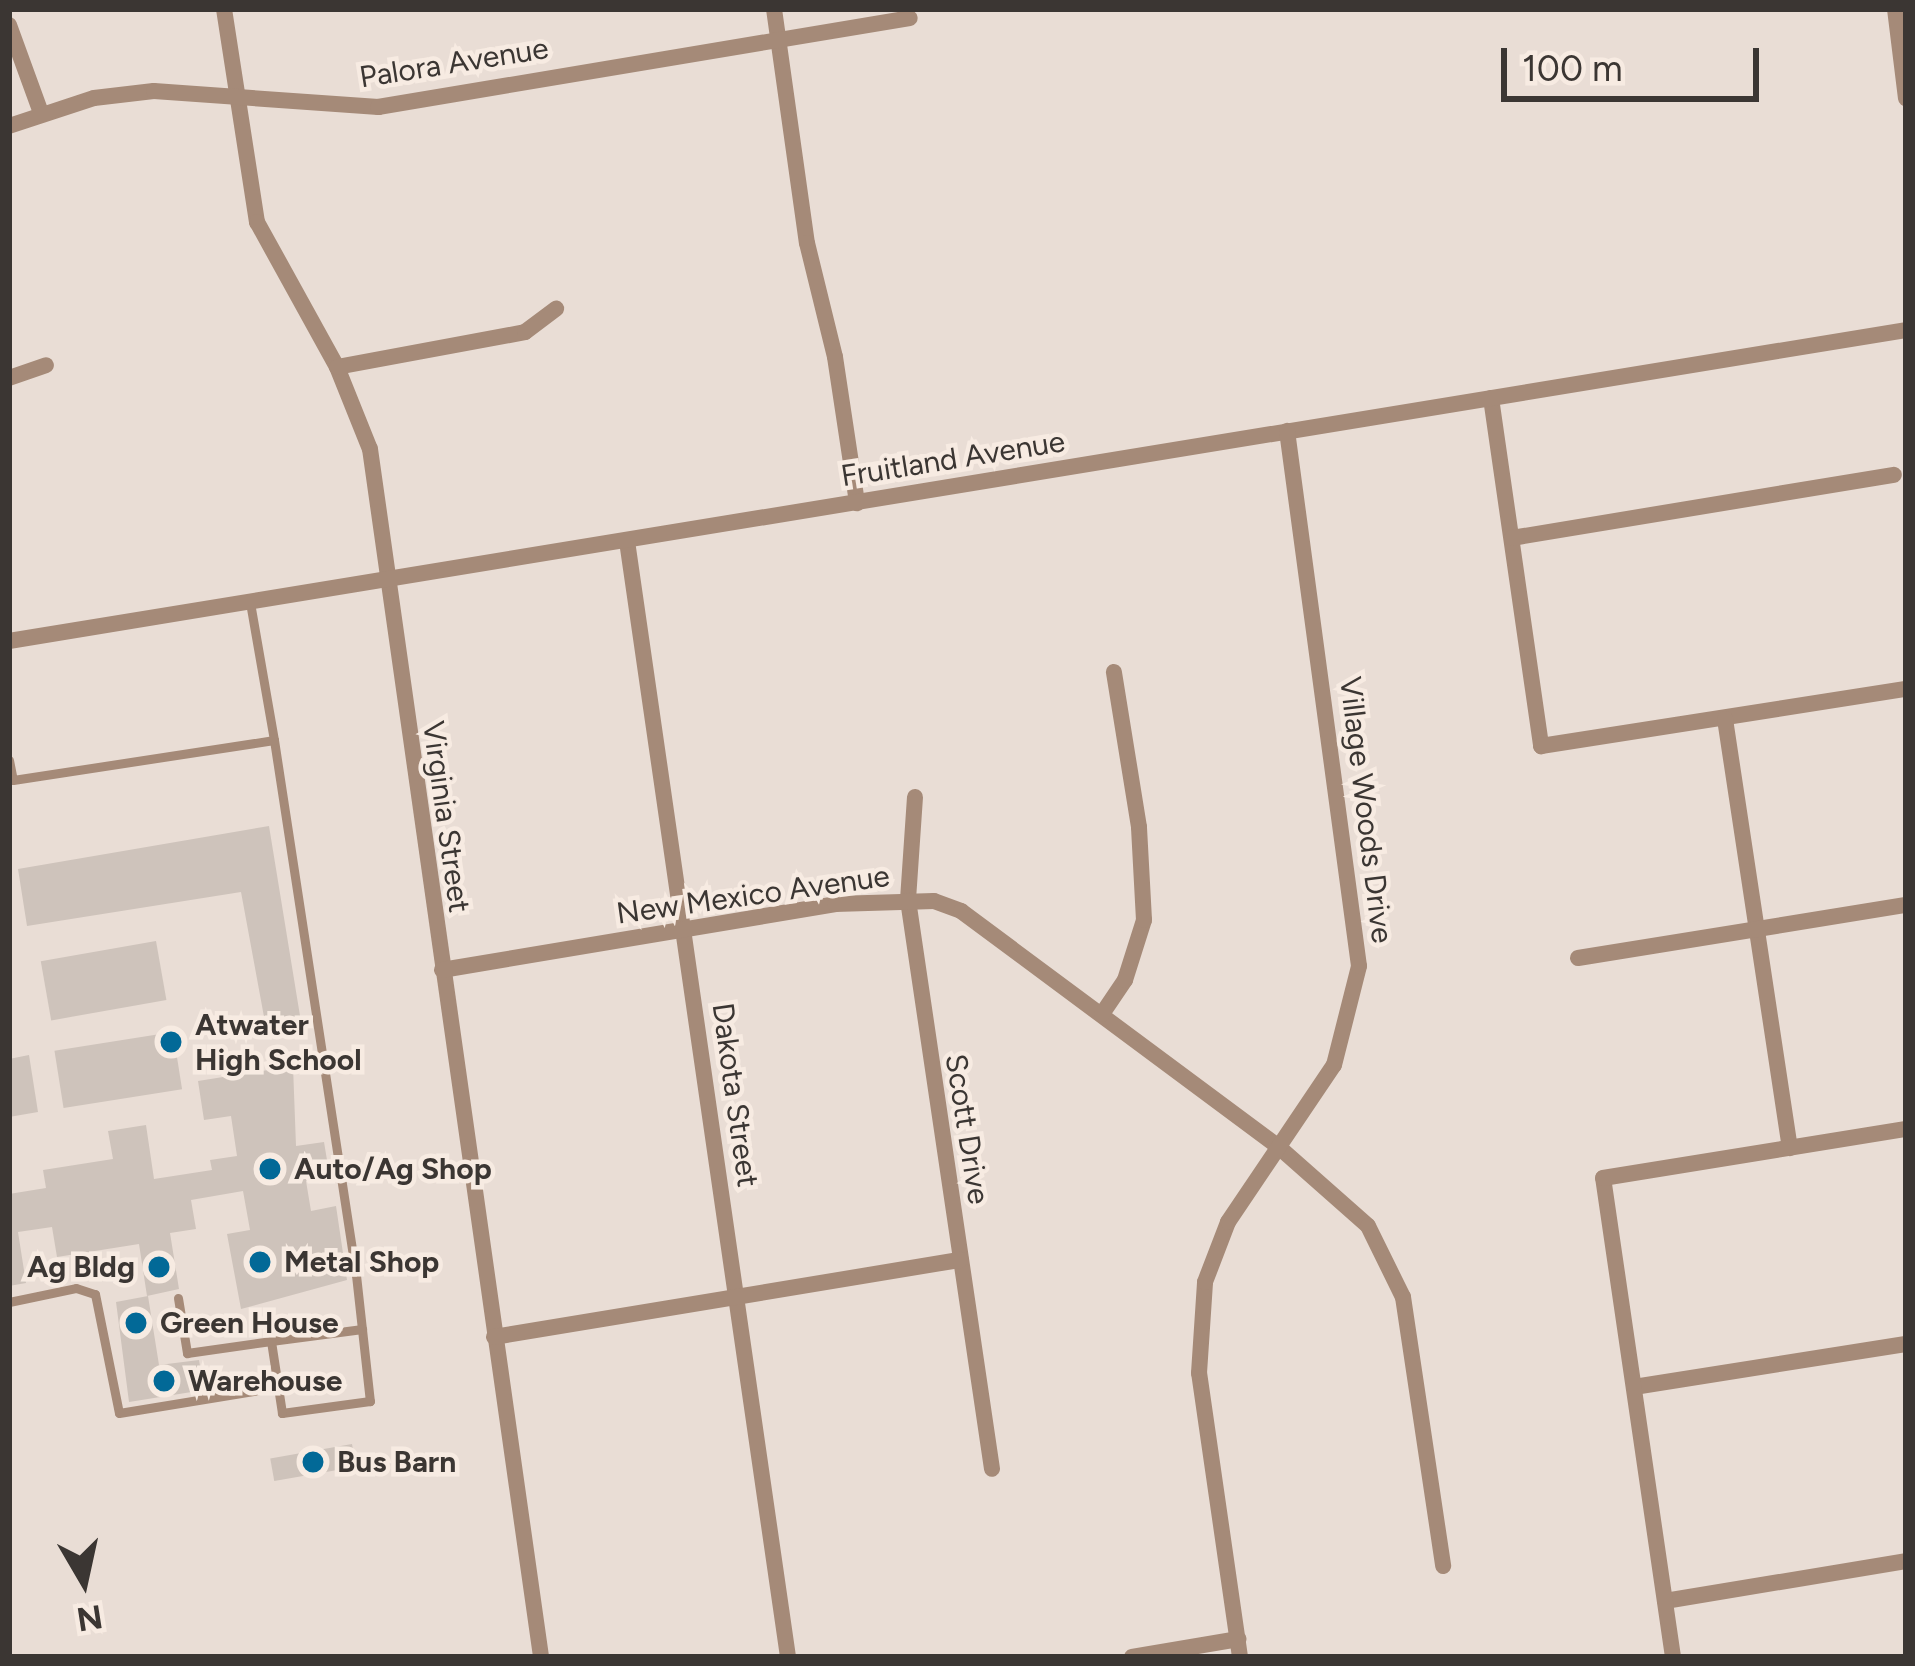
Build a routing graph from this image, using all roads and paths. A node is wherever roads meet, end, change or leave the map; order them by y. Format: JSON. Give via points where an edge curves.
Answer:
{"nodes":[{"id":1,"x":224,"y":9,"type":"edge"},
{"id":2,"x":774,"y":9,"type":"edge"},
{"id":3,"x":1895,"y":9,"type":"edge"},
{"id":4,"x":910,"y":18,"type":"dead end"},
{"id":5,"x":9,"y":25,"type":"edge"},
{"id":6,"x":778,"y":39,"type":"junction"},
{"id":7,"x":237,"y":97,"type":"junction"},
{"id":8,"x":1906,"y":98,"type":"edge"},
{"id":9,"x":41,"y":113,"type":"junction"},
{"id":10,"x":9,"y":126,"type":"edge"},
{"id":11,"x":556,"y":309,"type":"dead end"},
{"id":12,"x":1906,"y":330,"type":"edge"},
{"id":13,"x":46,"y":365,"type":"dead end"},
{"id":14,"x":337,"y":367,"type":"junction"},
{"id":15,"x":9,"y":378,"type":"edge"},
{"id":16,"x":1491,"y":398,"type":"junction"},
{"id":17,"x":1287,"y":431,"type":"junction"},
{"id":18,"x":1894,"y":475,"type":"dead end"},
{"id":19,"x":857,"y":503,"type":"junction"},
{"id":20,"x":1512,"y":538,"type":"junction"},
{"id":21,"x":627,"y":541,"type":"junction"},
{"id":22,"x":387,"y":579,"type":"junction"},
{"id":23,"x":250,"y":602,"type":"junction"},
{"id":24,"x":9,"y":641,"type":"edge"},
{"id":25,"x":1114,"y":672,"type":"dead end"},
{"id":26,"x":1906,"y":689,"type":"edge"},
{"id":27,"x":1725,"y":718,"type":"junction"},
{"id":28,"x":274,"y":740,"type":"junction"},
{"id":29,"x":9,"y":760,"type":"edge"},
{"id":30,"x":914,"y":797,"type":"dead end"},
{"id":31,"x":908,"y":900,"type":"junction"},
{"id":32,"x":1906,"y":905,"type":"edge"},
{"id":33,"x":684,"y":930,"type":"junction"},
{"id":34,"x":1757,"y":930,"type":"junction"},
{"id":35,"x":1578,"y":958,"type":"dead end"},
{"id":36,"x":442,"y":970,"type":"junction"},
{"id":37,"x":1102,"y":1014,"type":"junction"},
{"id":38,"x":1906,"y":1129,"type":"edge"},
{"id":39,"x":1790,"y":1148,"type":"junction"},
{"id":40,"x":1281,"y":1149,"type":"junction"},
{"id":41,"x":961,"y":1260,"type":"junction"},
{"id":42,"x":178,"y":1298,"type":"dead end"},
{"id":43,"x":737,"y":1298,"type":"junction"},
{"id":44,"x":9,"y":1302,"type":"edge"},
{"id":45,"x":362,"y":1329,"type":"junction"},
{"id":46,"x":494,"y":1337,"type":"junction"},
{"id":47,"x":271,"y":1341,"type":"junction"},
{"id":48,"x":1906,"y":1345,"type":"edge"},
{"id":49,"x":278,"y":1387,"type":"junction"},
{"id":50,"x":1634,"y":1387,"type":"junction"},
{"id":51,"x":992,"y":1469,"type":"dead end"},
{"id":52,"x":1906,"y":1561,"type":"edge"},
{"id":53,"x":1443,"y":1567,"type":"dead end"},
{"id":54,"x":1665,"y":1601,"type":"junction"},
{"id":55,"x":1239,"y":1648,"type":"edge"},
{"id":56,"x":1143,"y":1656,"type":"edge"},
{"id":57,"x":541,"y":1657,"type":"edge"},
{"id":58,"x":788,"y":1657,"type":"edge"},
{"id":59,"x":1673,"y":1657,"type":"edge"}],
"edges":[{"from":1,"to":7,"type":"street","name":"Virginia Street"},
{"from":2,"to":6,"type":"street"},
{"from":3,"to":8,"type":"street"},
{"from":4,"to":6,"type":"street","name":"Palora Avenue"},
{"from":5,"to":9,"type":"street"},
{"from":6,"to":7,"type":"street","name":"Palora Avenue","via":[[378,107]]},
{"from":6,"to":19,"type":"street"},
{"from":7,"to":9,"type":"street","name":"Palora Avenue","via":[[154,91]]},
{"from":7,"to":14,"type":"street","name":"Virginia Street","via":[[257,222]]},
{"from":9,"to":10,"type":"street","name":"Palora Avenue"},
{"from":11,"to":14,"type":"street","via":[[525,332]]},
{"from":12,"to":16,"type":"street","name":"Fruitland Avenue"},
{"from":13,"to":15,"type":"street"},
{"from":14,"to":22,"type":"street","name":"Virginia Street","via":[[370,449]]},
{"from":16,"to":17,"type":"street","name":"Fruitland Avenue"},
{"from":16,"to":20,"type":"street"},
{"from":17,"to":19,"type":"street","name":"Fruitland Avenue"},
{"from":17,"to":40,"type":"street","name":"Village Woods Drive","via":[[1359,966],[1334,1065]]},
{"from":18,"to":20,"type":"street"},
{"from":19,"to":21,"type":"street","name":"Fruitland Avenue"},
{"from":20,"to":27,"type":"street","via":[[1540,746]]},
{"from":21,"to":22,"type":"street","name":"Fruitland Avenue"},
{"from":21,"to":33,"type":"street","name":"Dakota Street"},
{"from":22,"to":23,"type":"street","name":"Fruitland Avenue"},
{"from":22,"to":36,"type":"street","name":"Virginia Street"},
{"from":23,"to":24,"type":"street","name":"Fruitland Avenue"},
{"from":23,"to":28,"type":"lane"},
{"from":25,"to":37,"type":"street","via":[[1139,827],[1144,920],[1125,980]]},
{"from":26,"to":27,"type":"street"},
{"from":27,"to":34,"type":"street"},
{"from":28,"to":29,"type":"lane","via":[[13,780]]},
{"from":28,"to":45,"type":"lane"},
{"from":30,"to":31,"type":"street","name":"Scott Drive"},
{"from":31,"to":33,"type":"street","name":"New Mexico Avenue"},
{"from":31,"to":37,"type":"street","name":"New Mexico Avenue","via":[[961,911]]},
{"from":31,"to":41,"type":"street","name":"Scott Drive"},
{"from":32,"to":34,"type":"street"},
{"from":33,"to":36,"type":"street","name":"New Mexico Avenue"},
{"from":33,"to":43,"type":"street","name":"Dakota Street"},
{"from":34,"to":35,"type":"street"},
{"from":34,"to":39,"type":"street"},
{"from":36,"to":46,"type":"street","name":"Virginia Street"},
{"from":37,"to":40,"type":"street","name":"New Mexico Avenue"},
{"from":38,"to":39,"type":"street"},
{"from":39,"to":50,"type":"street","via":[[1603,1178]]},
{"from":40,"to":53,"type":"street","name":"New Mexico Avenue","via":[[1368,1226],[1403,1297]]},
{"from":40,"to":55,"type":"street","name":"Village Woods Drive","via":[[1214,1252],[1198,1334]]},
{"from":41,"to":43,"type":"street"},
{"from":41,"to":51,"type":"street","name":"Scott Drive"},
{"from":42,"to":47,"type":"lane","via":[[187,1353]]},
{"from":43,"to":46,"type":"street"},
{"from":43,"to":58,"type":"street","name":"Dakota Street"},
{"from":44,"to":49,"type":"lane","via":[[76,1288],[95,1294],[119,1413]]},
{"from":45,"to":47,"type":"lane"},
{"from":45,"to":49,"type":"lane","via":[[370,1401],[282,1413]]},
{"from":46,"to":57,"type":"street","name":"Virginia Street"},
{"from":47,"to":49,"type":"lane"},
{"from":48,"to":50,"type":"street"},
{"from":50,"to":54,"type":"street"},
{"from":52,"to":54,"type":"street"},
{"from":54,"to":59,"type":"street"},
{"from":55,"to":56,"type":"street"}]}
